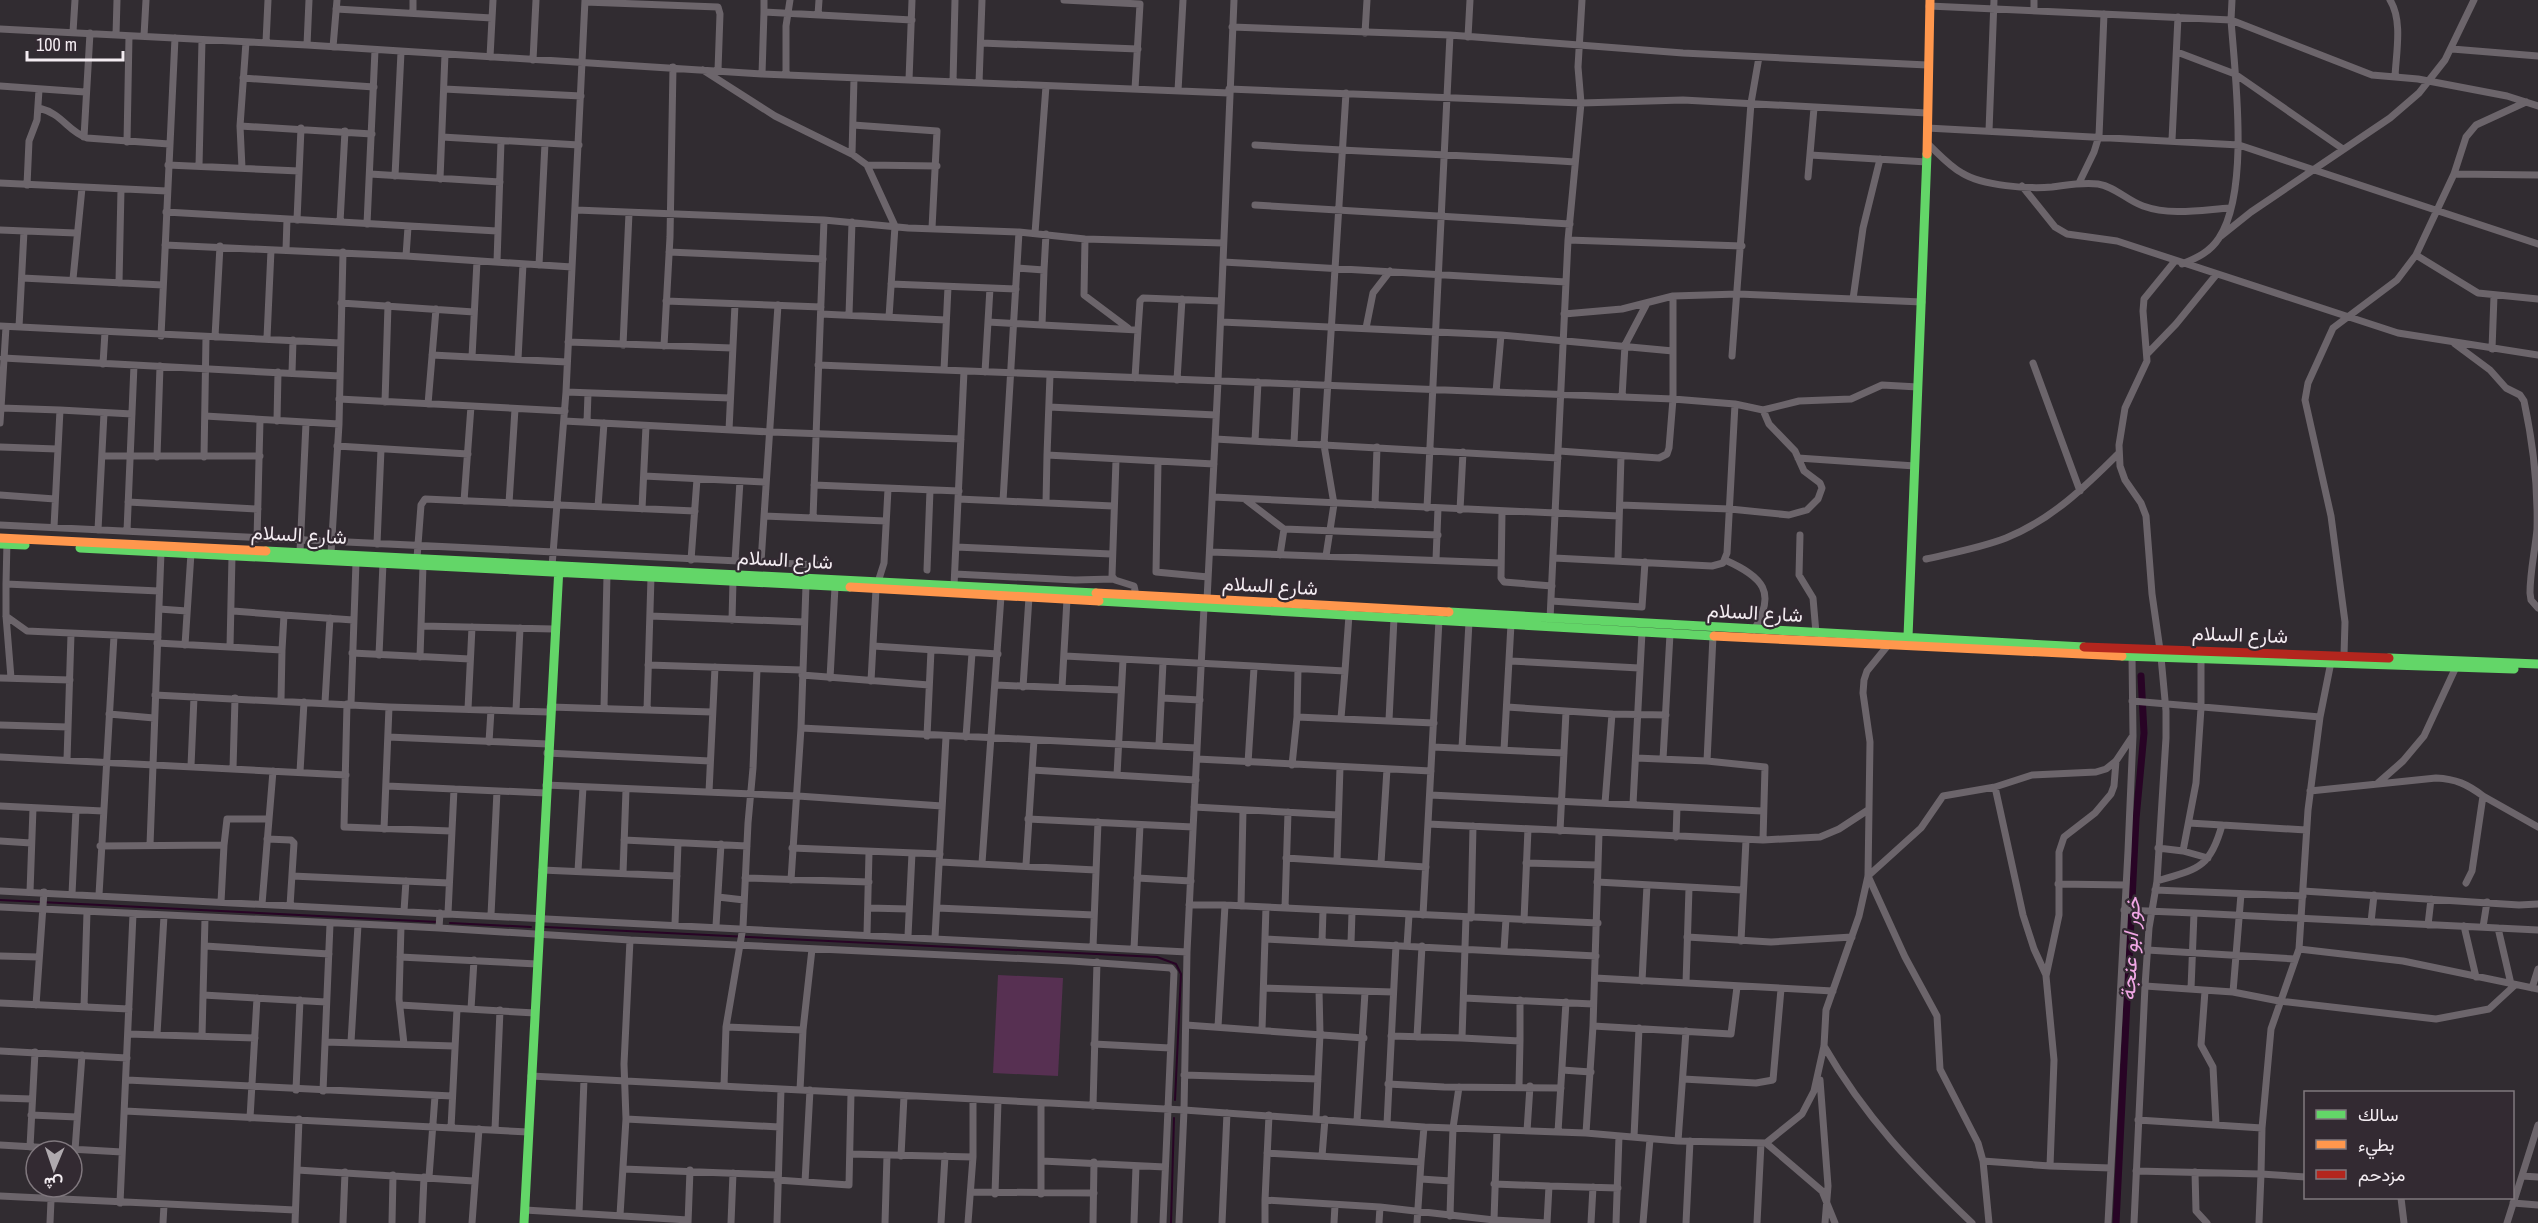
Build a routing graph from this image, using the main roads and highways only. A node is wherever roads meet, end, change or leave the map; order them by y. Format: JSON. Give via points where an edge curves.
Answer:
{"nodes":[{"id":1,"x":1930,"y":3,"type":"edge"},
{"id":2,"x":4,"y":541,"type":"edge"},
{"id":3,"x":44,"y":543,"type":"junction"},
{"id":4,"x":420,"y":561,"type":"junction"},
{"id":5,"x":555,"y":568,"type":"junction"},
{"id":6,"x":877,"y":586,"type":"junction"},
{"id":7,"x":1205,"y":603,"type":"junction"},
{"id":8,"x":1908,"y":637,"type":"junction"},
{"id":9,"x":2161,"y":653,"type":"junction"},
{"id":10,"x":2538,"y":664,"type":"edge"},
{"id":11,"x":2538,"y":670,"type":"edge"},
{"id":12,"x":524,"y":1223,"type":"edge"}],
"edges":[{"from":1,"to":8,"type":"main road"},
{"from":2,"to":3,"type":"main road","name":"شارع السلام"},
{"from":3,"to":4,"type":"main road","name":"شارع السلام","via":[[300,552]]},
{"from":3,"to":4,"type":"main road","name":"شارع السلام","via":[[356,562]]},
{"from":4,"to":5,"type":"main road","name":"شارع السلام"},
{"from":5,"to":6,"type":"main road","name":"شارع السلام"},
{"from":5,"to":6,"type":"main road","name":"شارع السلام","via":[[607,575]]},
{"from":5,"to":12,"type":"main road"},
{"from":6,"to":7,"type":"main road","name":"شارع السلام","via":[[1001,596]]},
{"from":6,"to":7,"type":"main road","name":"شارع السلام","via":[[1136,595]]},
{"from":7,"to":8,"type":"main road","name":"شارع السلام"},
{"from":7,"to":9,"type":"main road","name":"شارع السلام","via":[[1670,634],[2132,656]]},
{"from":8,"to":9,"type":"main road","name":"شارع السلام"},
{"from":9,"to":10,"type":"main road","name":"شارع السلام","via":[[2344,655]]},
{"from":9,"to":11,"type":"main road","name":"شارع السلام"}]}
